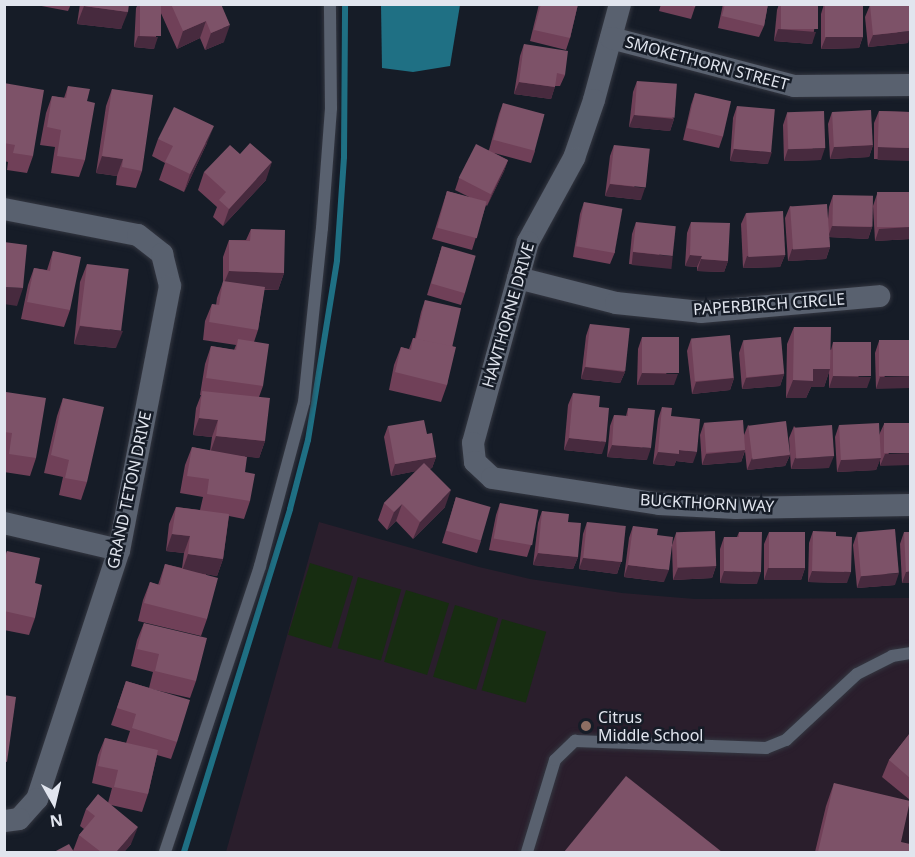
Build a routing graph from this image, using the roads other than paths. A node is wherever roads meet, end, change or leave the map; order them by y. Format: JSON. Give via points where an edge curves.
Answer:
{"nodes":[{"id":1,"x":330,"y":4,"type":"edge"},
{"id":2,"x":620,"y":4,"type":"edge"},
{"id":3,"x":611,"y":38,"type":"junction"},
{"id":4,"x":910,"y":85,"type":"edge"},
{"id":5,"x":4,"y":209,"type":"edge"},
{"id":6,"x":518,"y":278,"type":"junction"},
{"id":7,"x":879,"y":296,"type":"dead end"},
{"id":8,"x":475,"y":462,"type":"joint"},
{"id":9,"x":910,"y":505,"type":"edge"},
{"id":10,"x":4,"y":523,"type":"edge"},
{"id":11,"x":119,"y":550,"type":"junction"},
{"id":12,"x":910,"y":653,"type":"edge"},
{"id":13,"x":12,"y":820,"type":"edge"},
{"id":14,"x":165,"y":852,"type":"edge"},
{"id":15,"x":527,"y":852,"type":"edge"}],
"edges":[{"from":1,"to":14,"type":"lane","via":[[331,108],[304,402],[260,566]]},
{"from":2,"to":3,"type":"street","name":"HAWTHORNE DRIVE"},
{"from":3,"to":4,"type":"street","name":"SMOKETHORN STREET","via":[[794,86]]},
{"from":3,"to":6,"type":"street","name":"HAWTHORNE DRIVE","via":[[574,158],[528,242]]},
{"from":5,"to":11,"type":"street","name":"GRAND TETON DRIVE","via":[[138,235],[162,254],[170,286]]},
{"from":6,"to":7,"type":"street","name":"PAPERBIRCH CIRCLE","via":[[616,303],[701,312]]},
{"from":6,"to":8,"type":"street","name":"HAWTHORNE DRIVE","via":[[473,443]]},
{"from":8,"to":9,"type":"street","name":"BUCKTHORN WAY","via":[[492,478],[659,504],[736,508]]},
{"from":10,"to":11,"type":"street"},
{"from":11,"to":13,"type":"street","name":"GRAND TETON DRIVE","via":[[38,799]]},
{"from":12,"to":15,"type":"lane","via":[[892,656],[857,674],[786,740],[766,748],[575,741],[555,760]]}]}
